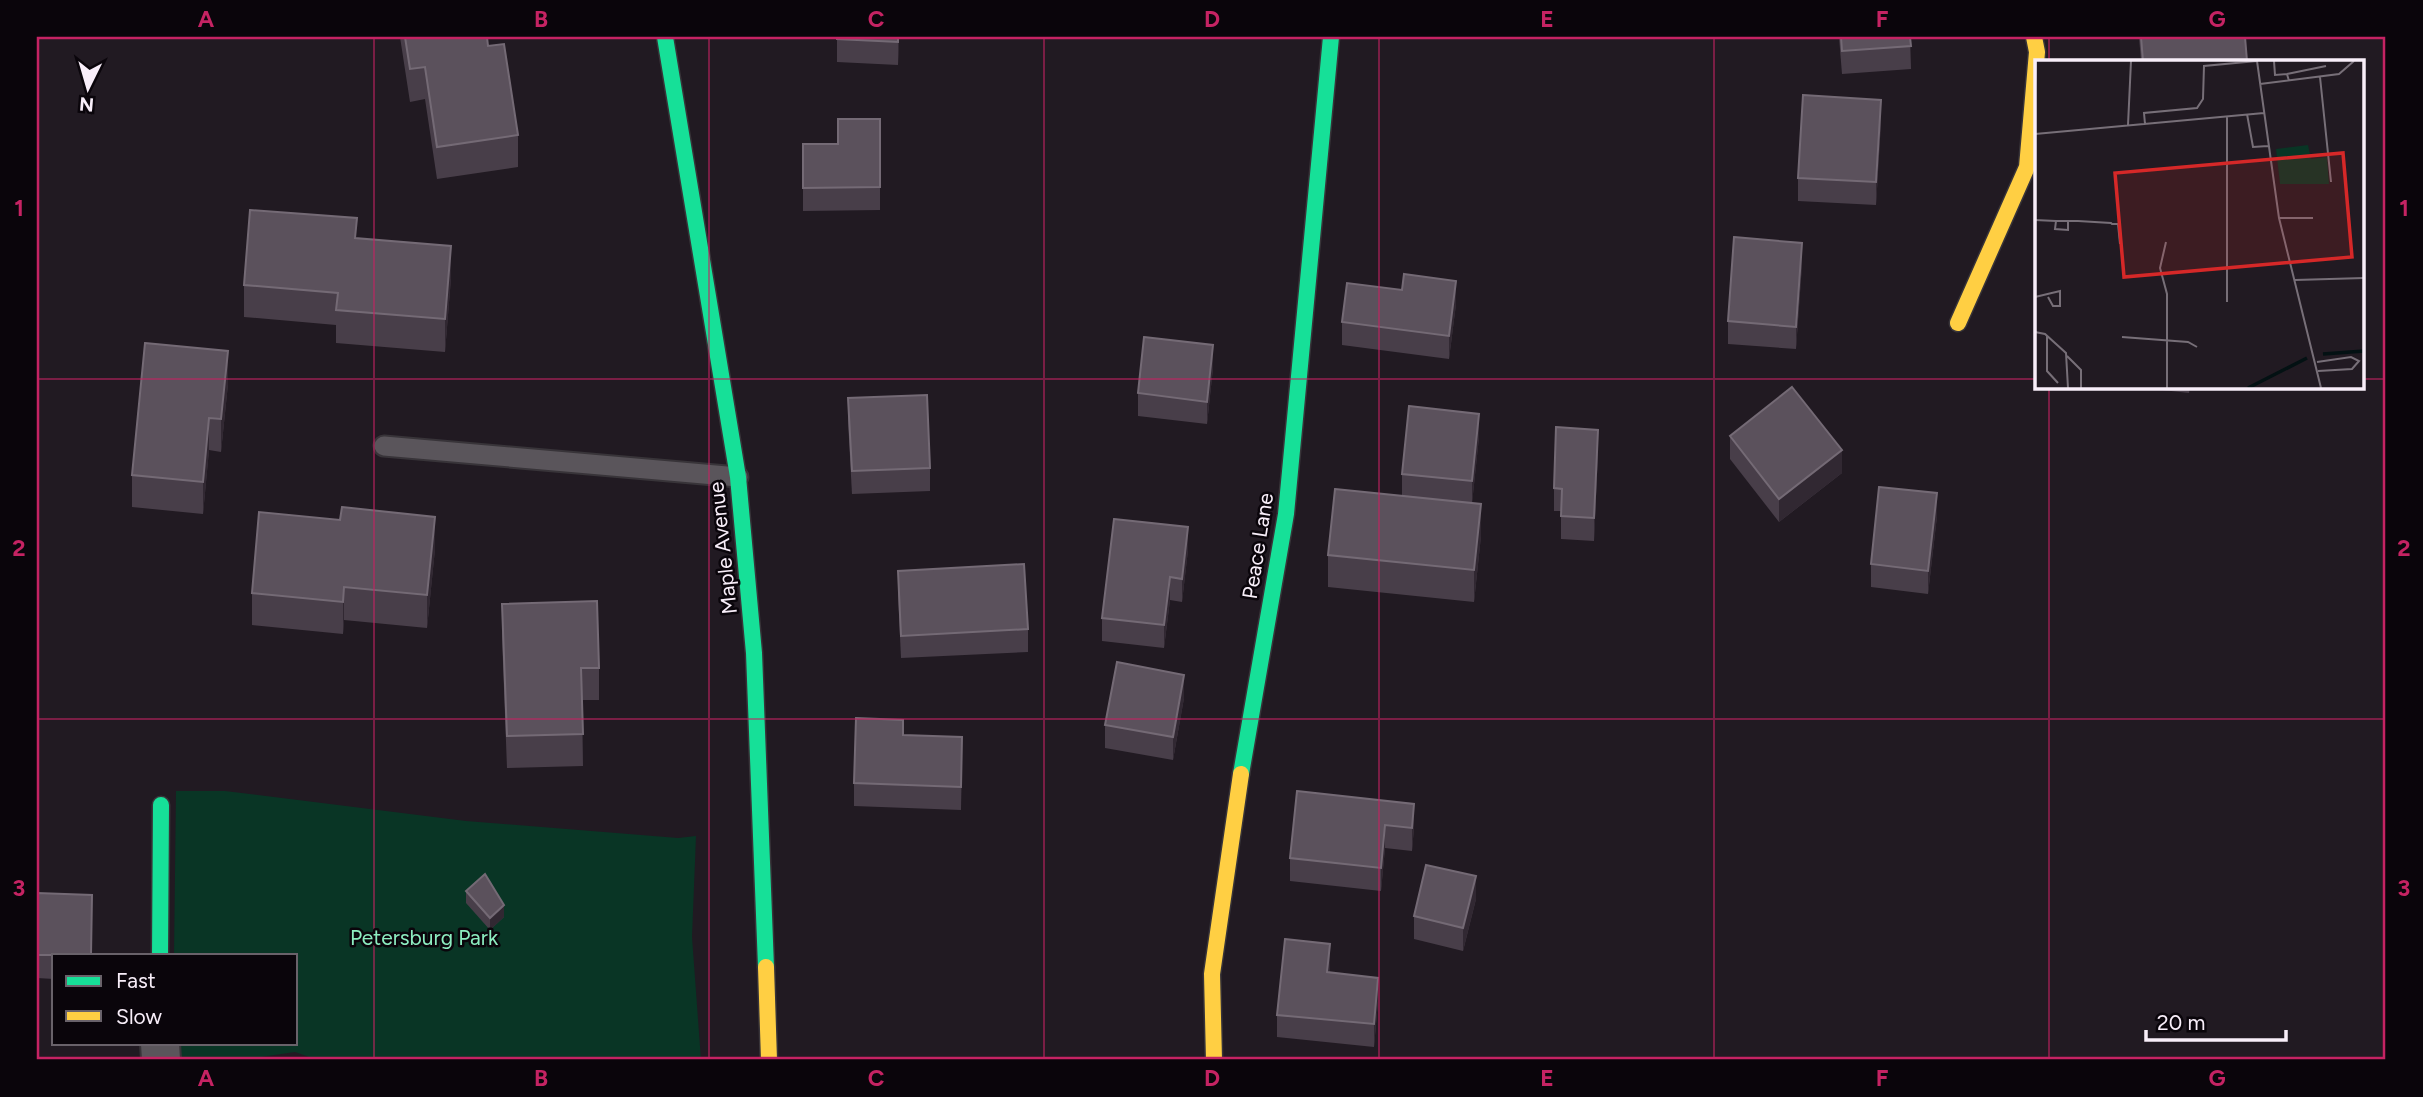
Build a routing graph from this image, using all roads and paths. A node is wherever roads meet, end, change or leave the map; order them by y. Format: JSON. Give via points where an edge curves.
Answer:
{"nodes":[{"id":1,"x":665,"y":37,"type":"edge"},
{"id":2,"x":1331,"y":37,"type":"edge"},
{"id":3,"x":2034,"y":37,"type":"edge"},
{"id":4,"x":2036,"y":60,"type":"edge"},
{"id":5,"x":2035,"y":73,"type":"edge"},
{"id":6,"x":1958,"y":323,"type":"dead end"},
{"id":7,"x":384,"y":446,"type":"dead end"},
{"id":8,"x":738,"y":477,"type":"junction"},
{"id":9,"x":161,"y":805,"type":"dead end"},
{"id":10,"x":160,"y":954,"type":"edge"},
{"id":11,"x":769,"y":1060,"type":"edge"},
{"id":12,"x":1214,"y":1060,"type":"edge"}],
"edges":[{"from":1,"to":8,"type":"street","name":"Maple Avenue"},
{"from":2,"to":12,"type":"street","name":"Peace Lane","via":[[1286,514],[1212,974]]},
{"from":3,"to":4,"type":"street"},
{"from":5,"to":6,"type":"street","via":[[2026,167]]},
{"from":7,"to":8,"type":"lane"},
{"from":8,"to":11,"type":"street","name":"Maple Avenue","via":[[754,653]]},
{"from":9,"to":10,"type":"street"}]}
